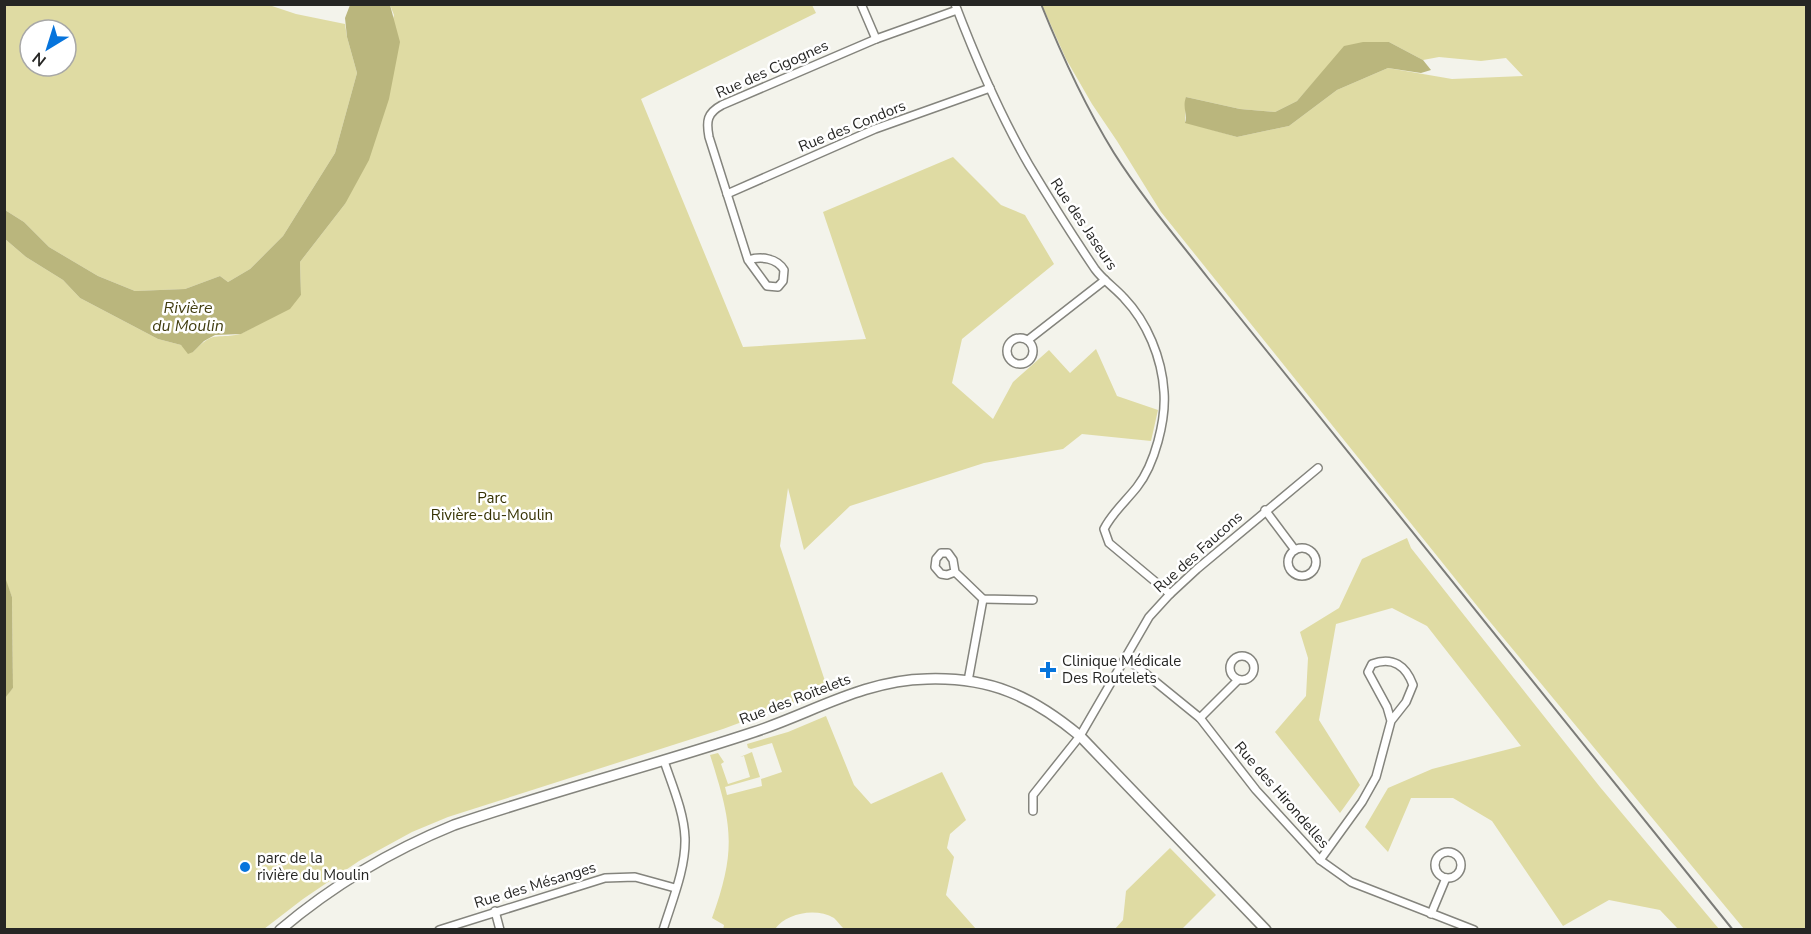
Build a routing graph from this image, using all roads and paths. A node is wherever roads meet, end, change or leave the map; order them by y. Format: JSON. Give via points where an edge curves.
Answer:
{"nodes":[{"id":1,"x":861,"y":4,"type":"edge"},
{"id":2,"x":956,"y":7,"type":"edge"},
{"id":3,"x":876,"y":39,"type":"junction"},
{"id":4,"x":990,"y":88,"type":"junction"},
{"id":5,"x":727,"y":194,"type":"junction"},
{"id":6,"x":748,"y":260,"type":"junction"},
{"id":7,"x":1104,"y":280,"type":"junction"},
{"id":8,"x":1028,"y":340,"type":"dead end"},
{"id":9,"x":1318,"y":468,"type":"dead end"},
{"id":10,"x":1265,"y":510,"type":"junction"},
{"id":11,"x":1296,"y":550,"type":"junction"},
{"id":12,"x":955,"y":572,"type":"dead end"},
{"id":13,"x":1170,"y":594,"type":"junction"},
{"id":14,"x":983,"y":599,"type":"junction"},
{"id":15,"x":1033,"y":600,"type":"dead end"},
{"id":16,"x":1125,"y":657,"type":"junction"},
{"id":17,"x":1238,"y":680,"type":"dead end"},
{"id":18,"x":968,"y":681,"type":"junction"},
{"id":19,"x":1200,"y":718,"type":"junction"},
{"id":20,"x":1391,"y":721,"type":"junction"},
{"id":21,"x":1080,"y":736,"type":"junction"},
{"id":22,"x":664,"y":761,"type":"junction"},
{"id":23,"x":1033,"y":812,"type":"dead end"},
{"id":24,"x":1320,"y":860,"type":"junction"},
{"id":25,"x":1446,"y":878,"type":"dead end"},
{"id":26,"x":675,"y":888,"type":"junction"},
{"id":27,"x":495,"y":911,"type":"junction"},
{"id":28,"x":1431,"y":914,"type":"junction"},
{"id":29,"x":280,"y":930,"type":"edge"},
{"id":30,"x":439,"y":930,"type":"edge"},
{"id":31,"x":500,"y":930,"type":"edge"},
{"id":32,"x":663,"y":930,"type":"edge"},
{"id":33,"x":1266,"y":930,"type":"edge"},
{"id":34,"x":1473,"y":930,"type":"edge"}],
"edges":[{"from":1,"to":3,"type":"street"},
{"from":2,"to":3,"type":"street","name":"Rue des Cigognes"},
{"from":2,"to":4,"type":"street","name":"Rue des Jaseurs"},
{"from":3,"to":5,"type":"street","name":"Rue des Cigognes","via":[[722,105],[709,115],[709,137]]},
{"from":4,"to":5,"type":"street","name":"Rue des Condors","via":[[875,129]]},
{"from":4,"to":7,"type":"street","name":"Rue des Jaseurs","via":[[1029,164]]},
{"from":5,"to":6,"type":"street","name":"Rue des Cigognes"},
{"from":6,"to":6,"type":"street","name":"Rue des Cigognes","via":[[776,262],[784,270],[783,281],[778,287],[767,286]]},
{"from":7,"to":8,"type":"street"},
{"from":7,"to":13,"type":"street","name":"Rue des Jaseurs","via":[[1124,297],[1146,329],[1158,358],[1164,393],[1156,448],[1148,471],[1104,529],[1109,543]]},
{"from":9,"to":10,"type":"street","name":"Rue des Faucons"},
{"from":10,"to":11,"type":"street"},
{"from":10,"to":13,"type":"street","name":"Rue des Faucons"},
{"from":11,"to":11,"type":"street","via":[[1289,557],[1291,570],[1299,575],[1308,574],[1314,568],[1314,555],[1304,548]]},
{"from":12,"to":14,"type":"street"},
{"from":13,"to":16,"type":"street","name":"Rue des Faucons","via":[[1149,617]]},
{"from":14,"to":15,"type":"street"},
{"from":14,"to":18,"type":"street"},
{"from":16,"to":19,"type":"street","name":"Rue des Hirondelles"},
{"from":16,"to":21,"type":"street","name":"Rue des Faucons"},
{"from":17,"to":19,"type":"street"},
{"from":18,"to":21,"type":"street","name":"Rue des Roitelets","via":[[1023,696],[1056,715]]},
{"from":18,"to":22,"type":"street","name":"Rue des Roitelets","via":[[896,681],[866,688],[784,722]]},
{"from":19,"to":24,"type":"street","name":"Rue des Hirondelles","via":[[1256,790]]},
{"from":20,"to":20,"type":"street","via":[[1413,685],[1408,671],[1382,660],[1372,664],[1368,672]]},
{"from":20,"to":24,"type":"street","via":[[1376,777]]},
{"from":21,"to":23,"type":"street","name":"Rue des Faucons","via":[[1033,795]]},
{"from":21,"to":33,"type":"street","name":"Rue des Roitelets"},
{"from":22,"to":26,"type":"street","via":[[684,830],[684,856]]},
{"from":22,"to":29,"type":"street","name":"Rue des Roitelets","via":[[495,811],[425,837],[350,877]]},
{"from":24,"to":28,"type":"street","name":"Rue des Hirondelles","via":[[1352,882]]},
{"from":25,"to":28,"type":"street"},
{"from":26,"to":27,"type":"street","name":"Rue des Mésanges","via":[[635,877],[605,878]]},
{"from":26,"to":32,"type":"street"},
{"from":27,"to":30,"type":"street","name":"Rue des Mésanges"},
{"from":27,"to":31,"type":"street"},
{"from":28,"to":34,"type":"street","name":"Rue des Hirondelles"}]}
